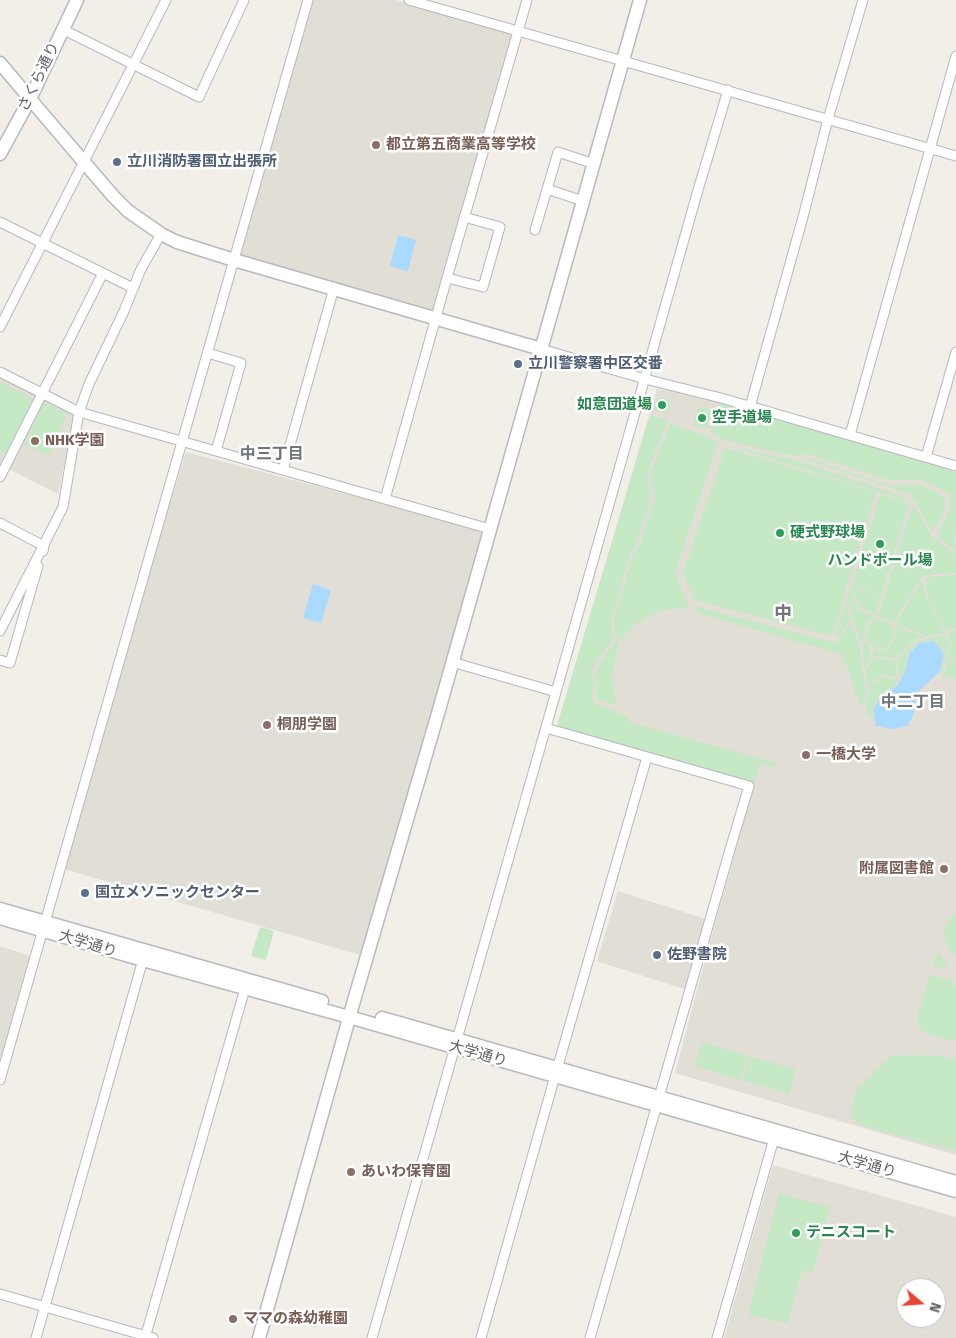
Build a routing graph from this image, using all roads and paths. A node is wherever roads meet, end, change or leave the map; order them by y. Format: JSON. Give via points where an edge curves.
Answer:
{"nodes":[{"id":1,"x":77,"y":0,"type":"edge"},
{"id":2,"x":166,"y":0,"type":"edge"},
{"id":3,"x":244,"y":0,"type":"edge"},
{"id":4,"x":308,"y":0,"type":"edge"},
{"id":5,"x":527,"y":0,"type":"edge"},
{"id":6,"x":640,"y":0,"type":"edge"},
{"id":7,"x":863,"y":0,"type":"edge"},
{"id":8,"x":414,"y":1,"type":"edge"},
{"id":9,"x":62,"y":29,"type":"junction"},
{"id":10,"x":518,"y":31,"type":"junction"},
{"id":11,"x":956,"y":56,"type":"edge"},
{"id":12,"x":622,"y":60,"type":"junction"},
{"id":13,"x":0,"y":62,"type":"edge"},
{"id":14,"x":133,"y":65,"type":"junction"},
{"id":15,"x":728,"y":90,"type":"junction"},
{"id":16,"x":30,"y":99,"type":"junction"},
{"id":17,"x":828,"y":119,"type":"junction"},
{"id":18,"x":930,"y":148,"type":"junction"},
{"id":19,"x":0,"y":154,"type":"edge"},
{"id":20,"x":956,"y":156,"type":"edge"},
{"id":21,"x":84,"y":162,"type":"junction"},
{"id":22,"x":594,"y":164,"type":"junction"},
{"id":23,"x":547,"y":189,"type":"junction"},
{"id":24,"x":583,"y":201,"type":"junction"},
{"id":25,"x":464,"y":217,"type":"junction"},
{"id":26,"x":0,"y":222,"type":"edge"},
{"id":27,"x":535,"y":230,"type":"dead end"},
{"id":28,"x":161,"y":234,"type":"junction"},
{"id":29,"x":42,"y":243,"type":"junction"},
{"id":30,"x":234,"y":260,"type":"junction"},
{"id":31,"x":104,"y":273,"type":"junction"},
{"id":32,"x":447,"y":278,"type":"junction"},
{"id":33,"x":133,"y":288,"type":"junction"},
{"id":34,"x":334,"y":288,"type":"junction"},
{"id":35,"x":436,"y":318,"type":"junction"},
{"id":36,"x":0,"y":327,"type":"edge"},
{"id":37,"x":541,"y":349,"type":"junction"},
{"id":38,"x":956,"y":352,"type":"edge"},
{"id":39,"x":208,"y":353,"type":"junction"},
{"id":40,"x":0,"y":372,"type":"edge"},
{"id":41,"x":645,"y":379,"type":"junction"},
{"id":42,"x":42,"y":394,"type":"junction"},
{"id":43,"x":750,"y":407,"type":"junction"},
{"id":44,"x":79,"y":412,"type":"junction"},
{"id":45,"x":850,"y":435,"type":"junction"},
{"id":46,"x":182,"y":441,"type":"junction"},
{"id":47,"x":216,"y":451,"type":"junction"},
{"id":48,"x":926,"y":457,"type":"junction"},
{"id":49,"x":956,"y":466,"type":"edge"},
{"id":50,"x":283,"y":470,"type":"junction"},
{"id":51,"x":0,"y":477,"type":"edge"},
{"id":52,"x":384,"y":499,"type":"junction"},
{"id":53,"x":0,"y":524,"type":"edge"},
{"id":54,"x":490,"y":529,"type":"junction"},
{"id":55,"x":44,"y":546,"type":"junction"},
{"id":56,"x":0,"y":631,"type":"edge"},
{"id":57,"x":0,"y":660,"type":"edge"},
{"id":58,"x":452,"y":662,"type":"junction"},
{"id":59,"x":556,"y":692,"type":"junction"},
{"id":60,"x":546,"y":728,"type":"junction"},
{"id":61,"x":647,"y":757,"type":"junction"},
{"id":62,"x":0,"y":909,"type":"edge"},
{"id":63,"x":0,"y":918,"type":"edge"},
{"id":64,"x":44,"y":926,"type":"junction"},
{"id":65,"x":144,"y":955,"type":"junction"},
{"id":66,"x":246,"y":984,"type":"junction"},
{"id":67,"x":350,"y":1013,"type":"junction"},
{"id":68,"x":455,"y":1043,"type":"junction"},
{"id":69,"x":556,"y":1071,"type":"junction"},
{"id":70,"x":0,"y":1080,"type":"edge"},
{"id":71,"x":658,"y":1100,"type":"junction"},
{"id":72,"x":775,"y":1134,"type":"junction"},
{"id":73,"x":956,"y":1182,"type":"edge"},
{"id":74,"x":956,"y":1191,"type":"edge"},
{"id":75,"x":0,"y":1294,"type":"edge"},
{"id":76,"x":45,"y":1307,"type":"junction"},
{"id":77,"x":148,"y":1337,"type":"edge"},
{"id":78,"x":36,"y":1338,"type":"edge"},
{"id":79,"x":259,"y":1338,"type":"edge"},
{"id":80,"x":372,"y":1338,"type":"edge"},
{"id":81,"x":481,"y":1338,"type":"edge"},
{"id":82,"x":590,"y":1338,"type":"edge"},
{"id":83,"x":718,"y":1338,"type":"edge"}],
"edges":[{"from":1,"to":9,"type":"street","name":"さくら通り"},
{"from":2,"to":14,"type":"street"},
{"from":3,"to":14,"type":"street","via":[[198,97]]},
{"from":4,"to":30,"type":"street"},
{"from":5,"to":10,"type":"street"},
{"from":6,"to":12,"type":"street"},
{"from":7,"to":17,"type":"street"},
{"from":8,"to":10,"type":"street"},
{"from":9,"to":14,"type":"street"},
{"from":9,"to":16,"type":"street","name":"さくら通り"},
{"from":10,"to":12,"type":"street"},
{"from":10,"to":25,"type":"street"},
{"from":11,"to":18,"type":"street"},
{"from":12,"to":15,"type":"street"},
{"from":12,"to":22,"type":"street"},
{"from":13,"to":16,"type":"street"},
{"from":14,"to":21,"type":"street"},
{"from":15,"to":17,"type":"street"},
{"from":15,"to":41,"type":"street"},
{"from":16,"to":19,"type":"street","name":"さくら通り"},
{"from":16,"to":21,"type":"street"},
{"from":17,"to":18,"type":"street"},
{"from":17,"to":43,"type":"street"},
{"from":18,"to":20,"type":"street"},
{"from":18,"to":45,"type":"street"},
{"from":21,"to":28,"type":"street","via":[[128,211]]},
{"from":21,"to":29,"type":"street"},
{"from":22,"to":23,"type":"street","via":[[558,152]]},
{"from":22,"to":24,"type":"street"},
{"from":23,"to":24,"type":"street"},
{"from":23,"to":27,"type":"street"},
{"from":24,"to":37,"type":"street"},
{"from":25,"to":32,"type":"street"},
{"from":25,"to":32,"type":"street","via":[[500,228],[483,287]]},
{"from":26,"to":29,"type":"street"},
{"from":28,"to":30,"type":"street"},
{"from":28,"to":33,"type":"street"},
{"from":29,"to":31,"type":"street"},
{"from":29,"to":36,"type":"street"},
{"from":30,"to":34,"type":"street"},
{"from":30,"to":39,"type":"street"},
{"from":31,"to":33,"type":"street"},
{"from":31,"to":42,"type":"street"},
{"from":32,"to":35,"type":"street"},
{"from":33,"to":44,"type":"street"},
{"from":34,"to":35,"type":"street"},
{"from":34,"to":50,"type":"street"},
{"from":35,"to":37,"type":"street"},
{"from":35,"to":52,"type":"street"},
{"from":37,"to":41,"type":"street"},
{"from":37,"to":54,"type":"street"},
{"from":38,"to":48,"type":"street"},
{"from":39,"to":46,"type":"street"},
{"from":39,"to":47,"type":"street","via":[[241,363]]},
{"from":40,"to":42,"type":"street"},
{"from":41,"to":43,"type":"street"},
{"from":41,"to":59,"type":"street"},
{"from":42,"to":44,"type":"street"},
{"from":42,"to":51,"type":"street"},
{"from":43,"to":45,"type":"street"},
{"from":44,"to":46,"type":"street"},
{"from":44,"to":55,"type":"street","via":[[64,507]]},
{"from":45,"to":48,"type":"street"},
{"from":46,"to":47,"type":"street"},
{"from":46,"to":64,"type":"street"},
{"from":47,"to":50,"type":"street"},
{"from":48,"to":49,"type":"street"},
{"from":50,"to":52,"type":"street"},
{"from":52,"to":54,"type":"street"},
{"from":53,"to":55,"type":"street"},
{"from":54,"to":58,"type":"street"},
{"from":55,"to":56,"type":"street"},
{"from":55,"to":57,"type":"street","via":[[10,663]]},
{"from":58,"to":59,"type":"street"},
{"from":58,"to":67,"type":"street"},
{"from":59,"to":60,"type":"street"},
{"from":60,"to":61,"type":"street"},
{"from":60,"to":68,"type":"street"},
{"from":61,"to":69,"type":"street"},
{"from":61,"to":71,"type":"street","via":[[749,786]]},
{"from":62,"to":64,"type":"street","name":"大学通り"},
{"from":63,"to":64,"type":"street","name":"大学通り"},
{"from":64,"to":65,"type":"street","name":"大学通り"},
{"from":64,"to":70,"type":"street"},
{"from":65,"to":66,"type":"street","name":"大学通り"},
{"from":65,"to":76,"type":"street"},
{"from":66,"to":67,"type":"street","name":"大学通り"},
{"from":66,"to":77,"type":"street"},
{"from":67,"to":68,"type":"street","name":"大学通り"},
{"from":67,"to":79,"type":"street"},
{"from":68,"to":69,"type":"street","name":"大学通り"},
{"from":68,"to":80,"type":"street"},
{"from":69,"to":71,"type":"street","name":"大学通り"},
{"from":69,"to":81,"type":"street"},
{"from":71,"to":72,"type":"street","name":"大学通り"},
{"from":71,"to":82,"type":"street"},
{"from":72,"to":73,"type":"street","name":"大学通り"},
{"from":72,"to":74,"type":"street","name":"大学通り"},
{"from":72,"to":83,"type":"street"},
{"from":75,"to":76,"type":"street"},
{"from":76,"to":77,"type":"street"},
{"from":76,"to":78,"type":"street"}]}
